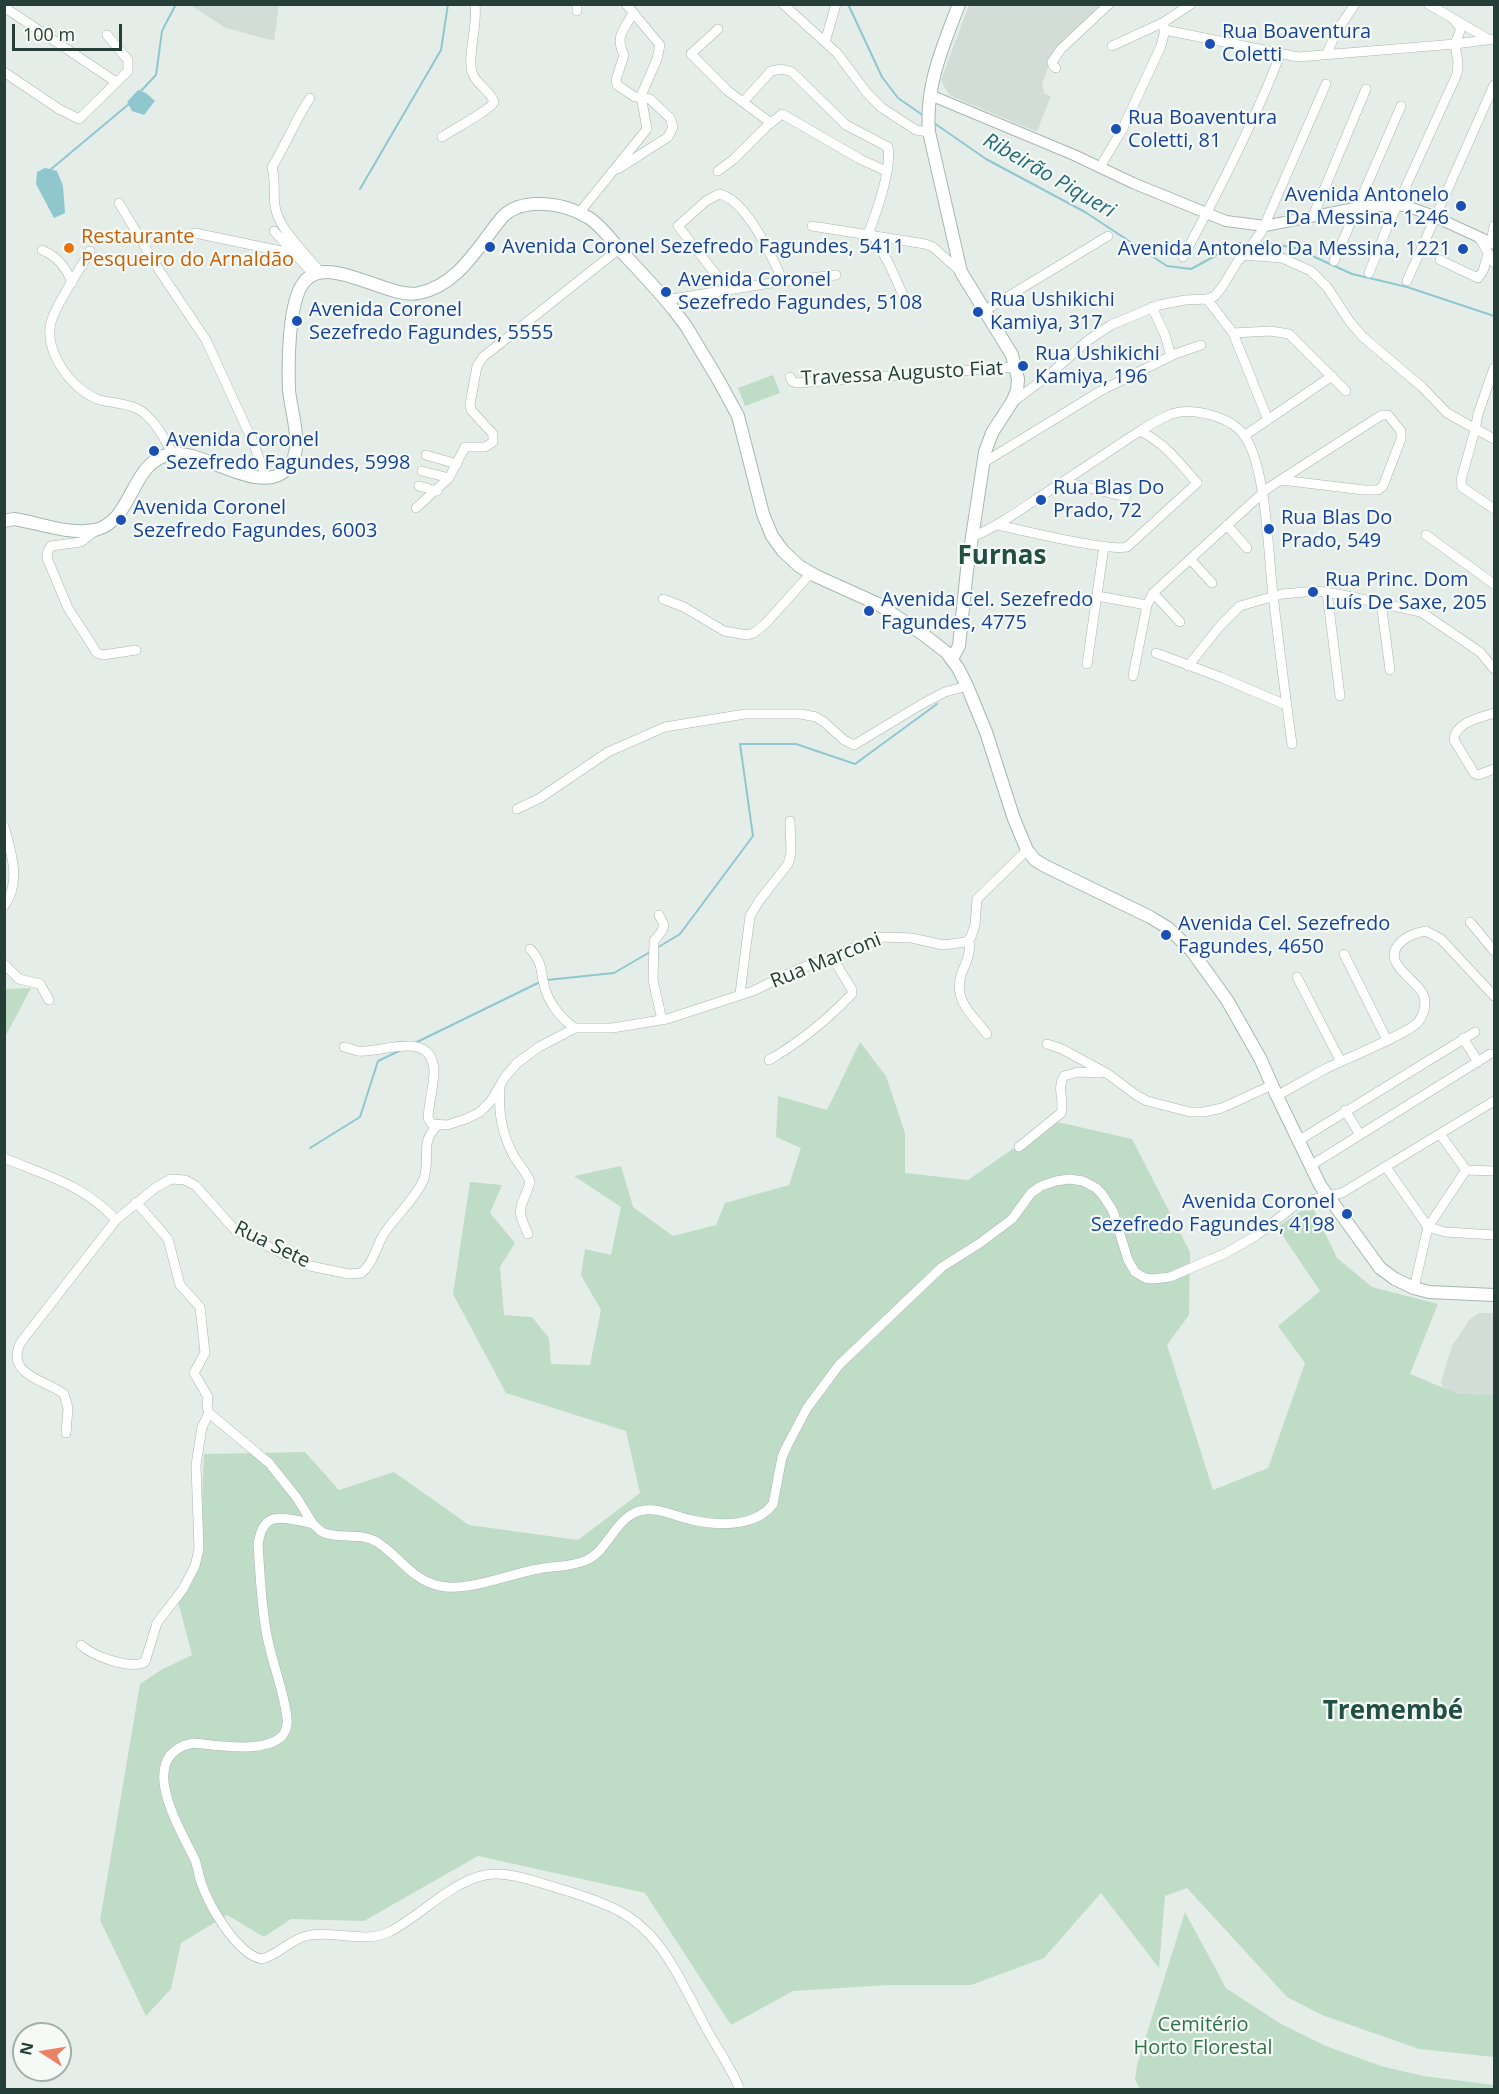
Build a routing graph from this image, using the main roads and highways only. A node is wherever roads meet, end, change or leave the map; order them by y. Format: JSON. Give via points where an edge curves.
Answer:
{"nodes":[{"id":1,"x":959,"y":4,"type":"edge"},
{"id":2,"x":4,"y":521,"type":"edge"},
{"id":3,"x":959,"y":641,"type":"junction"},
{"id":4,"x":949,"y":655,"type":"junction"},
{"id":5,"x":965,"y":681,"type":"junction"},
{"id":6,"x":1494,"y":1295,"type":"edge"}],
"edges":[{"from":1,"to":3,"type":"main road","via":[[939,58],[929,101],[929,130],[962,272],[1012,355],[1017,391],[992,433],[983,463]]},
{"from":2,"to":4,"type":"main road","via":[[96,530],[118,515],[151,463],[173,454],[202,459],[240,473],[266,477],[284,473],[296,448],[289,391],[292,318],[301,287],[317,273],[336,273],[397,291],[417,294],[432,289],[454,276],[511,209],[548,203],[591,219],[686,326],[738,416],[763,514],[783,550],[811,573],[878,604]]},
{"from":3,"to":4,"type":"main road"},
{"from":3,"to":5,"type":"main road"},
{"from":4,"to":5,"type":"main road"},
{"from":5,"to":6,"type":"main road","via":[[1027,850],[1045,866],[1150,917],[1191,950],[1243,1024],[1327,1197],[1380,1269],[1414,1288],[1448,1294]]}]}
